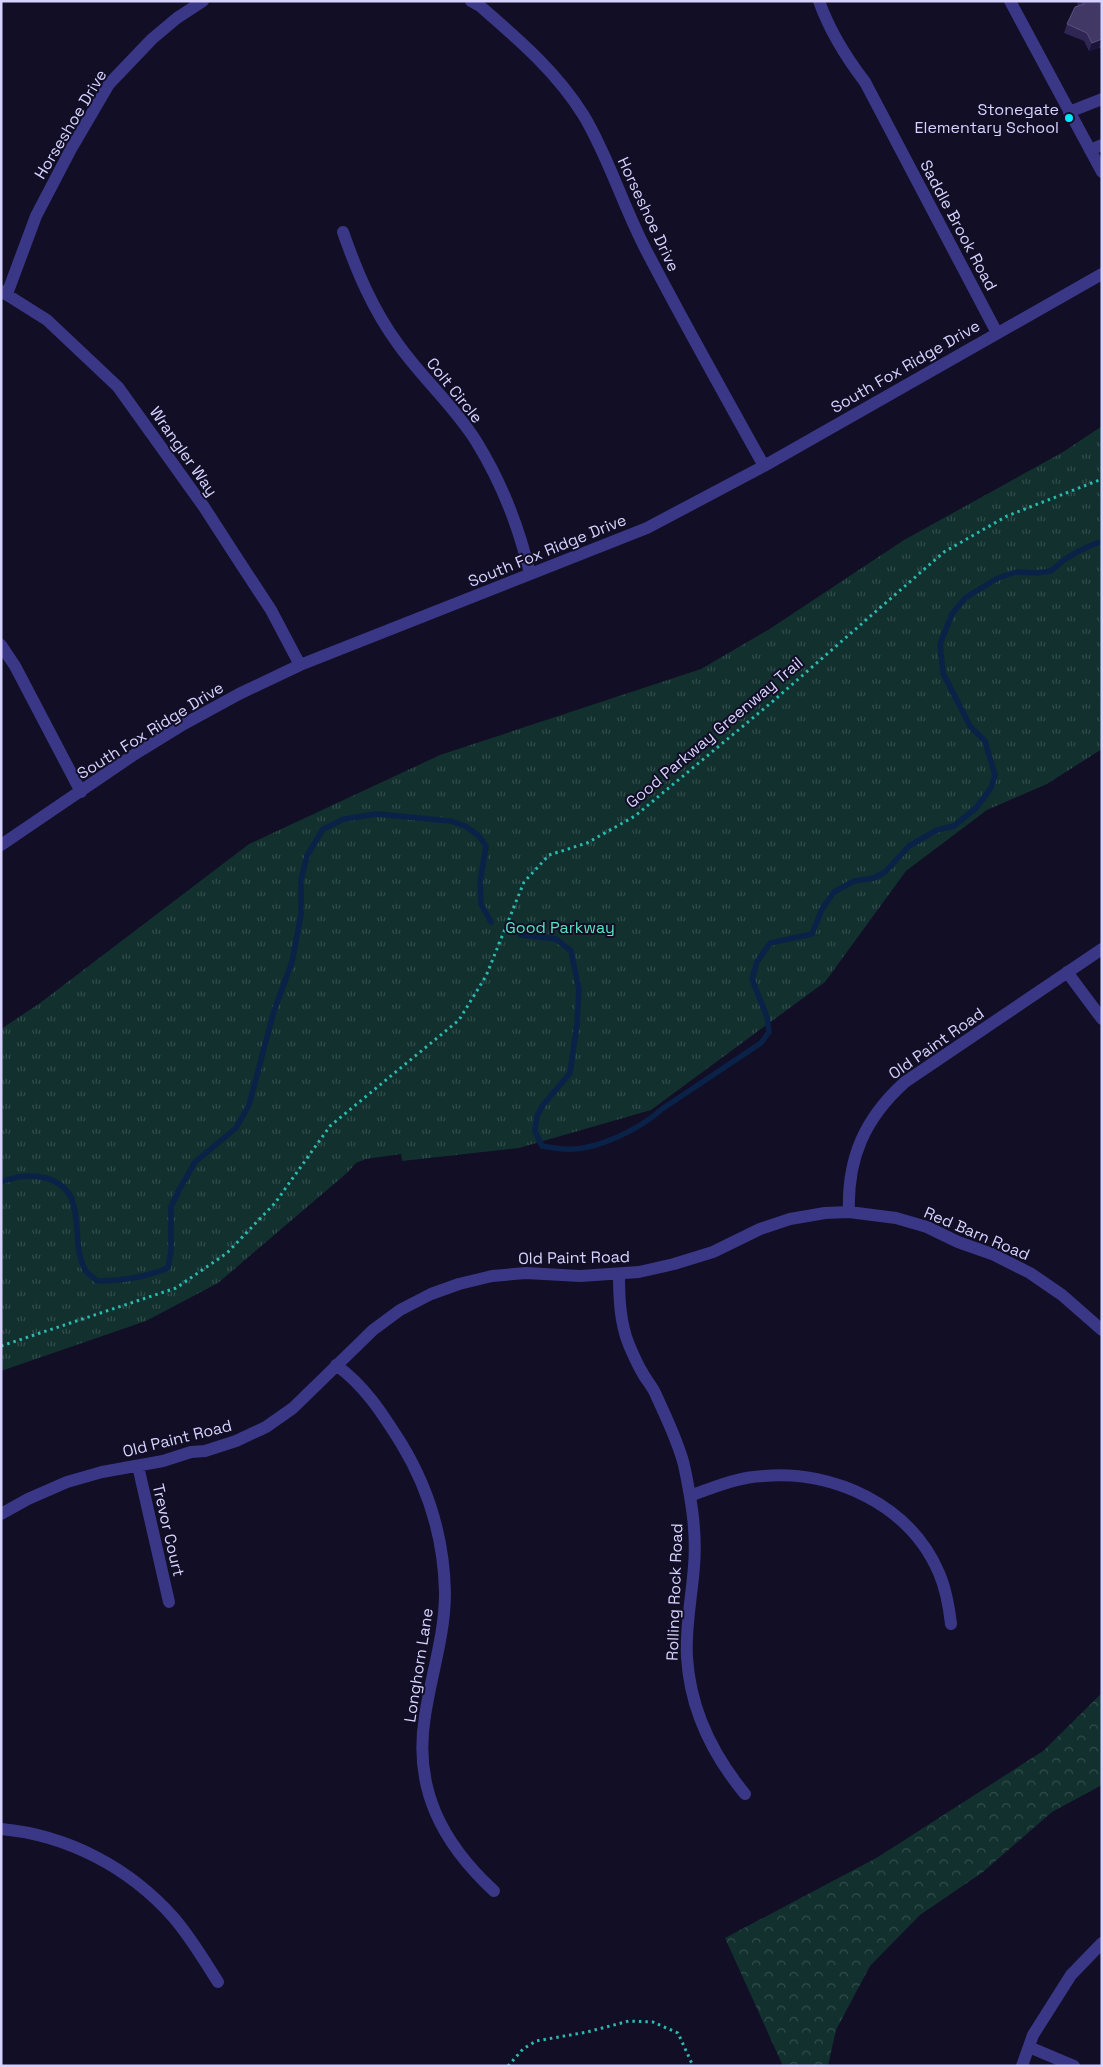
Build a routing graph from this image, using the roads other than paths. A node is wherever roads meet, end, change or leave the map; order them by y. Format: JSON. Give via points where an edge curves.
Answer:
{"nodes":[{"id":1,"x":203,"y":1,"type":"edge"},
{"id":2,"x":471,"y":1,"type":"edge"},
{"id":3,"x":820,"y":1,"type":"edge"},
{"id":4,"x":1010,"y":1,"type":"edge"},
{"id":5,"x":1102,"y":99,"type":"edge"},
{"id":6,"x":1069,"y":112,"type":"junction"},
{"id":7,"x":1096,"y":147,"type":"edge"},
{"id":8,"x":1102,"y":172,"type":"edge"},
{"id":9,"x":343,"y":232,"type":"dead end"},
{"id":10,"x":1102,"y":274,"type":"edge"},
{"id":11,"x":4,"y":292,"type":"edge"},
{"id":12,"x":997,"y":332,"type":"junction"},
{"id":13,"x":764,"y":466,"type":"junction"},
{"id":14,"x":530,"y":574,"type":"junction"},
{"id":15,"x":1,"y":645,"type":"edge"},
{"id":16,"x":300,"y":665,"type":"junction"},
{"id":17,"x":81,"y":792,"type":"junction"},
{"id":18,"x":1,"y":845,"type":"edge"},
{"id":19,"x":1102,"y":949,"type":"edge"},
{"id":20,"x":1067,"y":972,"type":"junction"},
{"id":21,"x":1102,"y":1019,"type":"edge"},
{"id":22,"x":850,"y":1212,"type":"junction"},
{"id":23,"x":619,"y":1274,"type":"junction"},
{"id":24,"x":1102,"y":1330,"type":"edge"},
{"id":25,"x":336,"y":1365,"type":"junction"},
{"id":26,"x":138,"y":1466,"type":"junction"},
{"id":27,"x":690,"y":1496,"type":"junction"},
{"id":28,"x":1,"y":1514,"type":"edge"},
{"id":29,"x":169,"y":1602,"type":"dead end"},
{"id":30,"x":951,"y":1624,"type":"dead end"},
{"id":31,"x":745,"y":1794,"type":"dead end"},
{"id":32,"x":1,"y":1829,"type":"edge"},
{"id":33,"x":494,"y":1891,"type":"dead end"},
{"id":34,"x":1102,"y":1943,"type":"edge"},
{"id":35,"x":218,"y":1982,"type":"dead end"},
{"id":36,"x":1029,"y":2047,"type":"junction"},
{"id":37,"x":1022,"y":2066,"type":"edge"},
{"id":38,"x":1074,"y":2066,"type":"edge"}],
"edges":[{"from":1,"to":11,"type":"street","name":"Horseshoe Drive","via":[[152,39],[109,84],[36,216]]},
{"from":2,"to":13,"type":"street","name":"Horseshoe Drive","via":[[536,56],[583,114],[630,218]]},
{"from":3,"to":12,"type":"street","name":"Saddle Brook Road","via":[[827,24],[865,82]]},
{"from":4,"to":6,"type":"street"},
{"from":5,"to":6,"type":"street"},
{"from":6,"to":7,"type":"street"},
{"from":7,"to":8,"type":"street"},
{"from":9,"to":14,"type":"street","name":"Colt Circle","via":[[376,310],[412,363],[476,440],[495,474],[514,518]]},
{"from":10,"to":12,"type":"street","name":"South Fox Ridge Drive"},
{"from":11,"to":16,"type":"street","name":"Wrangler Way","via":[[46,320],[118,387],[256,586]]},
{"from":12,"to":13,"type":"street","name":"South Fox Ridge Drive"},
{"from":13,"to":14,"type":"street","name":"South Fox Ridge Drive","via":[[647,528]]},
{"from":14,"to":16,"type":"street","name":"South Fox Ridge Drive"},
{"from":15,"to":17,"type":"street"},
{"from":16,"to":17,"type":"street","name":"South Fox Ridge Drive","via":[[184,724]]},
{"from":17,"to":18,"type":"street","name":"South Fox Ridge Drive"},
{"from":19,"to":20,"type":"street","name":"Old Paint Road"},
{"from":20,"to":21,"type":"street"},
{"from":20,"to":22,"type":"street","name":"Old Paint Road","via":[[905,1082],[888,1098],[860,1141],[852,1166]]},
{"from":22,"to":23,"type":"street","name":"Old Paint Road","via":[[790,1219],[713,1252],[674,1264]]},
{"from":22,"to":24,"type":"street","name":"Red Barn Road","via":[[896,1218],[927,1227],[992,1254],[1054,1289]]},
{"from":23,"to":25,"type":"street","name":"Old Paint Road","via":[[526,1273],[492,1276],[459,1284],[400,1310],[372,1330]]},
{"from":23,"to":27,"type":"street","name":"Rolling Rock Road","via":[[621,1317],[628,1343],[670,1426],[683,1462]]},
{"from":25,"to":26,"type":"street","name":"Old Paint Road","via":[[318,1386],[266,1427],[205,1451]]},
{"from":25,"to":33,"type":"street","name":"Longhorn Lane","via":[[378,1406],[412,1461],[436,1523],[443,1556],[445,1594],[442,1627],[424,1717],[422,1746],[425,1774],[430,1800],[446,1835],[472,1871]]},
{"from":26,"to":28,"type":"street","name":"Old Paint Road","via":[[67,1482],[28,1498]]},
{"from":26,"to":29,"type":"street","name":"Trevor Court"},
{"from":27,"to":30,"type":"street","via":[[734,1480],[793,1476],[822,1480],[875,1501],[894,1513],[926,1549],[948,1598]]},
{"from":27,"to":31,"type":"street","name":"Rolling Rock Road","via":[[694,1548],[687,1656],[690,1686],[712,1749]]},
{"from":32,"to":35,"type":"street","via":[[55,1838],[121,1871],[174,1918]]},
{"from":34,"to":36,"type":"street","via":[[1071,1975]]},
{"from":36,"to":37,"type":"street"},
{"from":36,"to":38,"type":"street"}]}
